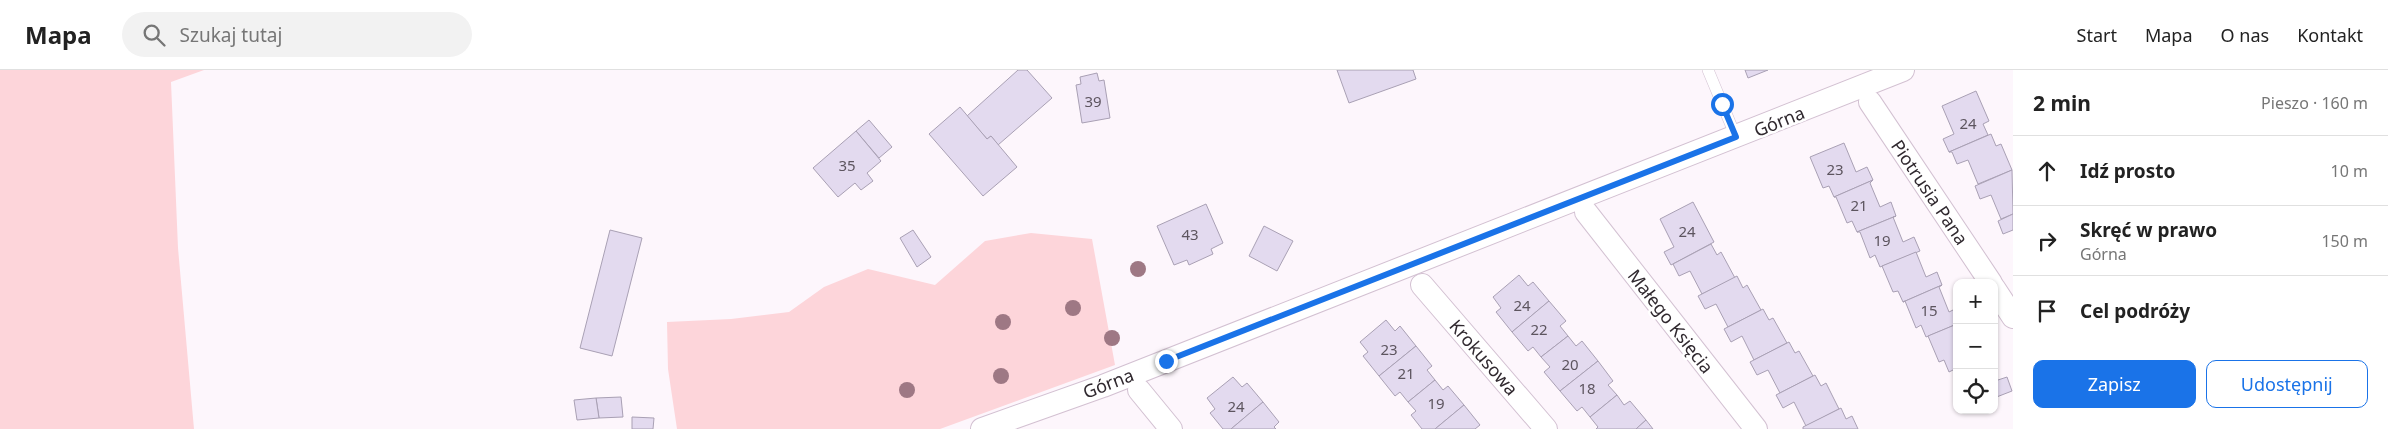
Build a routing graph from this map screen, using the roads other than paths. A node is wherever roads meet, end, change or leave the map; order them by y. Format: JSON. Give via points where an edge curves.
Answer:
{"nodes":[{"id":1,"x":1708,"y":70,"type":"edge"},
{"id":2,"x":1903,"y":70,"type":"edge"},
{"id":3,"x":1870,"y":102,"type":"dead end"},
{"id":4,"x":1736,"y":137,"type":"junction"},
{"id":5,"x":1586,"y":212,"type":"dead end"},
{"id":6,"x":1988,"y":279,"type":"edge"},
{"id":7,"x":1422,"y":285,"type":"dead end"},
{"id":8,"x":1998,"y":294,"type":"edge"},
{"id":9,"x":2012,"y":315,"type":"edge"},
{"id":10,"x":1140,"y":390,"type":"dead end"},
{"id":11,"x":982,"y":429,"type":"edge"},
{"id":12,"x":1171,"y":429,"type":"edge"},
{"id":13,"x":1546,"y":429,"type":"edge"},
{"id":14,"x":1756,"y":429,"type":"edge"}],
"edges":[{"from":1,"to":4,"type":"lane"},
{"from":2,"to":4,"type":"street","name":"Górna"},
{"from":3,"to":6,"type":"street","name":"Piotrusia Pana"},
{"from":4,"to":11,"type":"street","name":"Górna","via":[[1103,386]]},
{"from":5,"to":14,"type":"street","name":"Małego Księcia"},
{"from":7,"to":13,"type":"street","name":"Krokusowa"},
{"from":8,"to":9,"type":"street"},
{"from":10,"to":12,"type":"street"}]}
